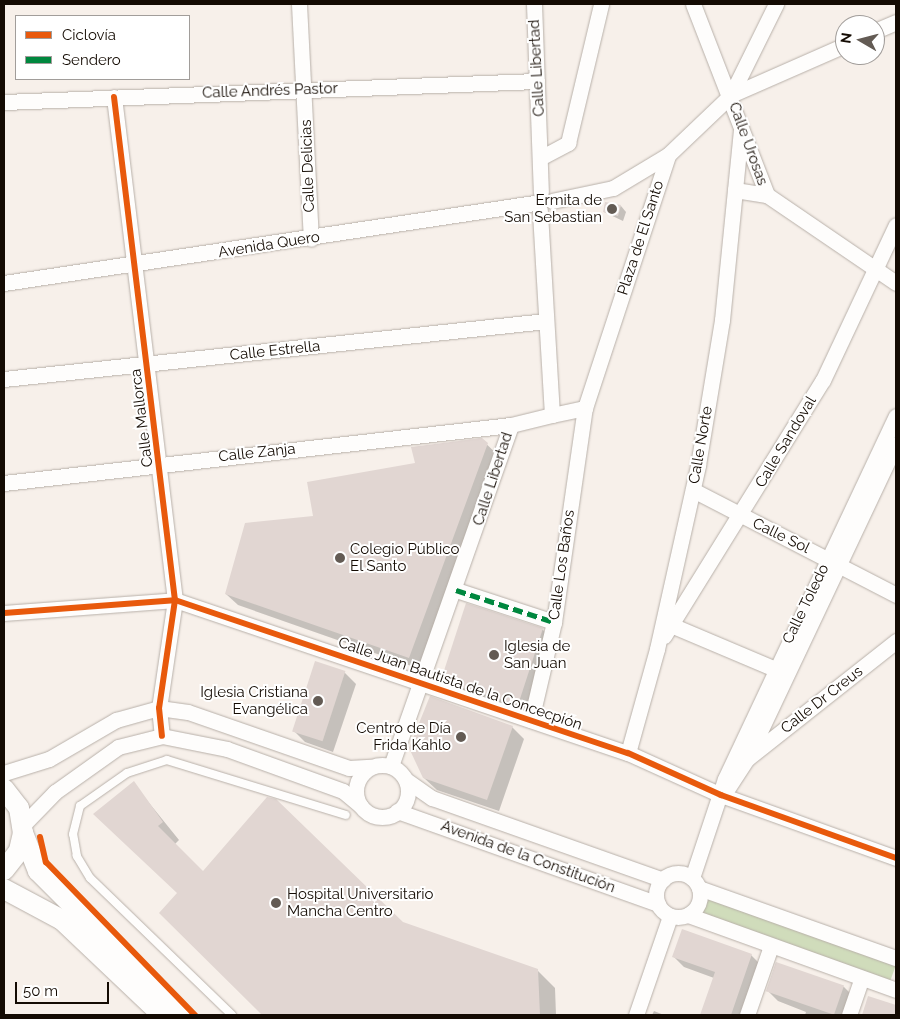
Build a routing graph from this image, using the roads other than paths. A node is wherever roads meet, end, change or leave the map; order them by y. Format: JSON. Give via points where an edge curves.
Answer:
{"nodes":[{"id":1,"x":299,"y":4,"type":"edge"},
{"id":2,"x":534,"y":4,"type":"edge"},
{"id":3,"x":600,"y":4,"type":"edge"},
{"id":4,"x":692,"y":4,"type":"edge"},
{"id":5,"x":776,"y":4,"type":"edge"},
{"id":6,"x":835,"y":49,"type":"edge"},
{"id":7,"x":537,"y":81,"type":"junction"},
{"id":8,"x":305,"y":90,"type":"junction"},
{"id":9,"x":731,"y":96,"type":"junction"},
{"id":10,"x":114,"y":97,"type":"junction"},
{"id":11,"x":4,"y":102,"type":"edge"},
{"id":12,"x":740,"y":130,"type":"junction"},
{"id":13,"x":668,"y":155,"type":"junction"},
{"id":14,"x":542,"y":157,"type":"junction"},
{"id":15,"x":735,"y":190,"type":"junction"},
{"id":16,"x":767,"y":196,"type":"junction"},
{"id":17,"x":542,"y":201,"type":"junction"},
{"id":18,"x":896,"y":225,"type":"edge"},
{"id":19,"x":311,"y":239,"type":"junction"},
{"id":20,"x":137,"y":266,"type":"junction"},
{"id":21,"x":876,"y":271,"type":"junction"},
{"id":22,"x":4,"y":283,"type":"edge"},
{"id":23,"x":896,"y":283,"type":"edge"},
{"id":24,"x":546,"y":321,"type":"junction"},
{"id":25,"x":148,"y":364,"type":"junction"},
{"id":26,"x":4,"y":379,"type":"edge"},
{"id":27,"x":585,"y":408,"type":"junction"},
{"id":28,"x":552,"y":415,"type":"junction"},
{"id":29,"x":896,"y":416,"type":"edge"},
{"id":30,"x":511,"y":426,"type":"junction"},
{"id":31,"x":896,"y":444,"type":"edge"},
{"id":32,"x":160,"y":462,"type":"junction"},
{"id":33,"x":4,"y":483,"type":"edge"},
{"id":34,"x":693,"y":490,"type":"junction"},
{"id":35,"x":741,"y":516,"type":"junction"},
{"id":36,"x":834,"y":562,"type":"junction"},
{"id":37,"x":456,"y":590,"type":"junction"},
{"id":38,"x":896,"y":595,"type":"edge"},
{"id":39,"x":175,"y":600,"type":"junction"},
{"id":40,"x":4,"y":614,"type":"edge"},
{"id":41,"x":554,"y":622,"type":"junction"},
{"id":42,"x":671,"y":625,"type":"junction"},
{"id":43,"x":896,"y":641,"type":"edge"},
{"id":44,"x":657,"y":649,"type":"junction"},
{"id":45,"x":775,"y":669,"type":"junction"},
{"id":46,"x":421,"y":684,"type":"junction"},
{"id":47,"x":159,"y":708,"type":"junction"},
{"id":48,"x":530,"y":720,"type":"junction"},
{"id":49,"x":162,"y":736,"type":"junction"},
{"id":50,"x":628,"y":753,"type":"junction"},
{"id":51,"x":747,"y":759,"type":"junction"},
{"id":52,"x":391,"y":766,"type":"junction"},
{"id":53,"x":371,"y":767,"type":"junction"},
{"id":54,"x":4,"y":773,"type":"edge"},
{"id":55,"x":406,"y":780,"type":"junction"},
{"id":56,"x":4,"y":789,"type":"edge"},
{"id":57,"x":721,"y":795,"type":"junction"},
{"id":58,"x":361,"y":806,"type":"junction"},
{"id":59,"x":397,"y":812,"type":"junction"},
{"id":60,"x":346,"y":815,"type":"dead end"},
{"id":61,"x":23,"y":829,"type":"junction"},
{"id":62,"x":896,"y":858,"type":"edge"},
{"id":63,"x":4,"y":870,"type":"edge"},
{"id":64,"x":662,"y":880,"type":"junction"},
{"id":65,"x":695,"y":883,"type":"junction"},
{"id":66,"x":4,"y":889,"type":"edge"},
{"id":67,"x":658,"y":904,"type":"junction"},
{"id":68,"x":688,"y":915,"type":"junction"},
{"id":69,"x":670,"y":916,"type":"junction"},
{"id":70,"x":771,"y":946,"type":"junction"},
{"id":71,"x":896,"y":958,"type":"edge"},
{"id":72,"x":862,"y":978,"type":"junction"},
{"id":73,"x":896,"y":990,"type":"edge"},
{"id":74,"x":163,"y":1015,"type":"edge"},
{"id":75,"x":182,"y":1015,"type":"edge"},
{"id":76,"x":232,"y":1015,"type":"edge"},
{"id":77,"x":636,"y":1015,"type":"edge"},
{"id":78,"x":747,"y":1015,"type":"edge"},
{"id":79,"x":849,"y":1015,"type":"edge"}],
"edges":[{"from":1,"to":8,"type":"street","name":"Calle Delicias"},
{"from":2,"to":7,"type":"street","name":"Calle Libertad"},
{"from":3,"to":14,"type":"street","via":[[568,143]]},
{"from":4,"to":9,"type":"street","name":"Calle Urosas"},
{"from":5,"to":9,"type":"street"},
{"from":6,"to":9,"type":"street"},
{"from":7,"to":8,"type":"street","name":"Calle Andrés Pastor"},
{"from":7,"to":14,"type":"street","name":"Calle Libertad"},
{"from":8,"to":10,"type":"street","name":"Calle Andrés Pastor"},
{"from":8,"to":19,"type":"street","name":"Calle Delicias"},
{"from":9,"to":12,"type":"street","name":"Calle Urosas"},
{"from":9,"to":13,"type":"street"},
{"from":10,"to":11,"type":"street","name":"Calle Andrés Pastor"},
{"from":10,"to":20,"type":"street","name":"Calle Mallorca"},
{"from":12,"to":15,"type":"street","name":"Calle Norte"},
{"from":12,"to":16,"type":"street","name":"Calle Urosas"},
{"from":13,"to":17,"type":"street","name":"Plaza de El Santo","via":[[614,188]]},
{"from":13,"to":27,"type":"street","name":"Plaza de El Santo"},
{"from":14,"to":17,"type":"street","name":"Calle Libertad"},
{"from":15,"to":16,"type":"street"},
{"from":15,"to":34,"type":"street","name":"Calle Norte","via":[[722,320]]},
{"from":16,"to":21,"type":"street","name":"Calle Urosas"},
{"from":17,"to":19,"type":"street","name":"Avenida Quero"},
{"from":17,"to":24,"type":"street","name":"Calle Libertad"},
{"from":18,"to":21,"type":"street","name":"Calle Sandoval"},
{"from":19,"to":20,"type":"street","name":"Avenida Quero"},
{"from":20,"to":22,"type":"street","name":"Avenida Quero"},
{"from":20,"to":25,"type":"street","name":"Calle Mallorca"},
{"from":21,"to":23,"type":"street","name":"Calle Urosas"},
{"from":21,"to":35,"type":"street","name":"Calle Sandoval","via":[[823,380]]},
{"from":24,"to":25,"type":"street","name":"Calle Estrella"},
{"from":24,"to":28,"type":"street","name":"Calle Libertad"},
{"from":25,"to":26,"type":"street","name":"Calle Estrella"},
{"from":25,"to":32,"type":"street","name":"Calle Mallorca"},
{"from":27,"to":28,"type":"street"},
{"from":27,"to":41,"type":"street","name":"Calle Los Baños"},
{"from":28,"to":30,"type":"street","name":"Calle Libertad"},
{"from":29,"to":36,"type":"street","name":"Calle Toledo"},
{"from":30,"to":32,"type":"street","name":"Calle Zanja"},
{"from":30,"to":37,"type":"street","name":"Calle Libertad"},
{"from":31,"to":36,"type":"street","name":"Calle Toledo"},
{"from":32,"to":33,"type":"street","name":"Calle Zanja"},
{"from":32,"to":39,"type":"street","name":"Calle Mallorca"},
{"from":34,"to":35,"type":"street","name":"Calle Sol"},
{"from":34,"to":44,"type":"street","name":"Calle Norte"},
{"from":35,"to":36,"type":"street","name":"Calle Sol"},
{"from":35,"to":42,"type":"street","name":"Calle Sandoval"},
{"from":36,"to":38,"type":"street","name":"Calle Sol"},
{"from":36,"to":45,"type":"street","name":"Calle Toledo"},
{"from":36,"to":51,"type":"street","name":"Calle Toledo"},
{"from":37,"to":41,"type":"street"},
{"from":37,"to":46,"type":"street","name":"Calle Libertad"},
{"from":39,"to":40,"type":"street","name":"Calle Juan Bautista de la Concecpión"},
{"from":39,"to":46,"type":"street","name":"Calle Juan Bautista de la Concecpión"},
{"from":39,"to":47,"type":"street","name":"Calle Mallorca"},
{"from":41,"to":48,"type":"street","name":"Calle Los Baños"},
{"from":42,"to":44,"type":"street","name":"Calle Sandoval"},
{"from":42,"to":45,"type":"street"},
{"from":43,"to":51,"type":"street","name":"Calle Dr Creus"},
{"from":44,"to":50,"type":"street","name":"Calle Norte"},
{"from":45,"to":57,"type":"street","name":"Calle Toledo"},
{"from":46,"to":48,"type":"street","name":"Calle Juan Bautista de la Concecpión"},
{"from":46,"to":52,"type":"street","name":"Calle Libertad"},
{"from":47,"to":49,"type":"street","name":"Calle Mallorca"},
{"from":47,"to":53,"type":"street","via":[[188,712],[349,768]]},
{"from":47,"to":54,"type":"street","via":[[116,720],[49,759]]},
{"from":48,"to":50,"type":"street","name":"Calle Juan Bautista de la Concecpión"},
{"from":49,"to":58,"type":"street","via":[[236,753],[343,791]]},
{"from":49,"to":61,"type":"street","via":[[118,747],[90,765]]},
{"from":50,"to":57,"type":"street","name":"Calle Juan Bautista de la Concecpión"},
{"from":51,"to":57,"type":"street","name":"Calle Toledo"},
{"from":52,"to":53,"type":"street"},
{"from":52,"to":55,"type":"street"},
{"from":53,"to":58,"type":"street","via":[[357,784]]},
{"from":55,"to":59,"type":"street","via":[[406,801]]},
{"from":55,"to":64,"type":"street","name":"Avenida de la Constitución","via":[[432,798]]},
{"from":56,"to":61,"type":"street","via":[[19,808]]},
{"from":57,"to":62,"type":"street","name":"Calle Juan Bautista de la Concecpión"},
{"from":57,"to":65,"type":"street","name":"Calle Toledo"},
{"from":58,"to":59,"type":"street","via":[[374,815]]},
{"from":59,"to":67,"type":"street","name":"Avenida de la Constitución"},
{"from":60,"to":76,"type":"lane","via":[[167,760],[127,773],[80,806],[73,834],[77,856],[90,878]]},
{"from":61,"to":63,"type":"street","via":[[19,851]]},
{"from":61,"to":75,"type":"street","via":[[38,871]]},
{"from":64,"to":65,"type":"street","via":[[676,873]]},
{"from":64,"to":67,"type":"street","via":[[656,891]]},
{"from":65,"to":68,"type":"street","via":[[697,906]]},
{"from":65,"to":71,"type":"street"},
{"from":66,"to":74,"type":"street","via":[[62,920]]},
{"from":67,"to":69,"type":"street"},
{"from":68,"to":69,"type":"street"},
{"from":68,"to":70,"type":"street"},
{"from":69,"to":77,"type":"street"},
{"from":70,"to":72,"type":"street"},
{"from":70,"to":78,"type":"street"},
{"from":72,"to":73,"type":"street"},
{"from":72,"to":79,"type":"street"}]}
